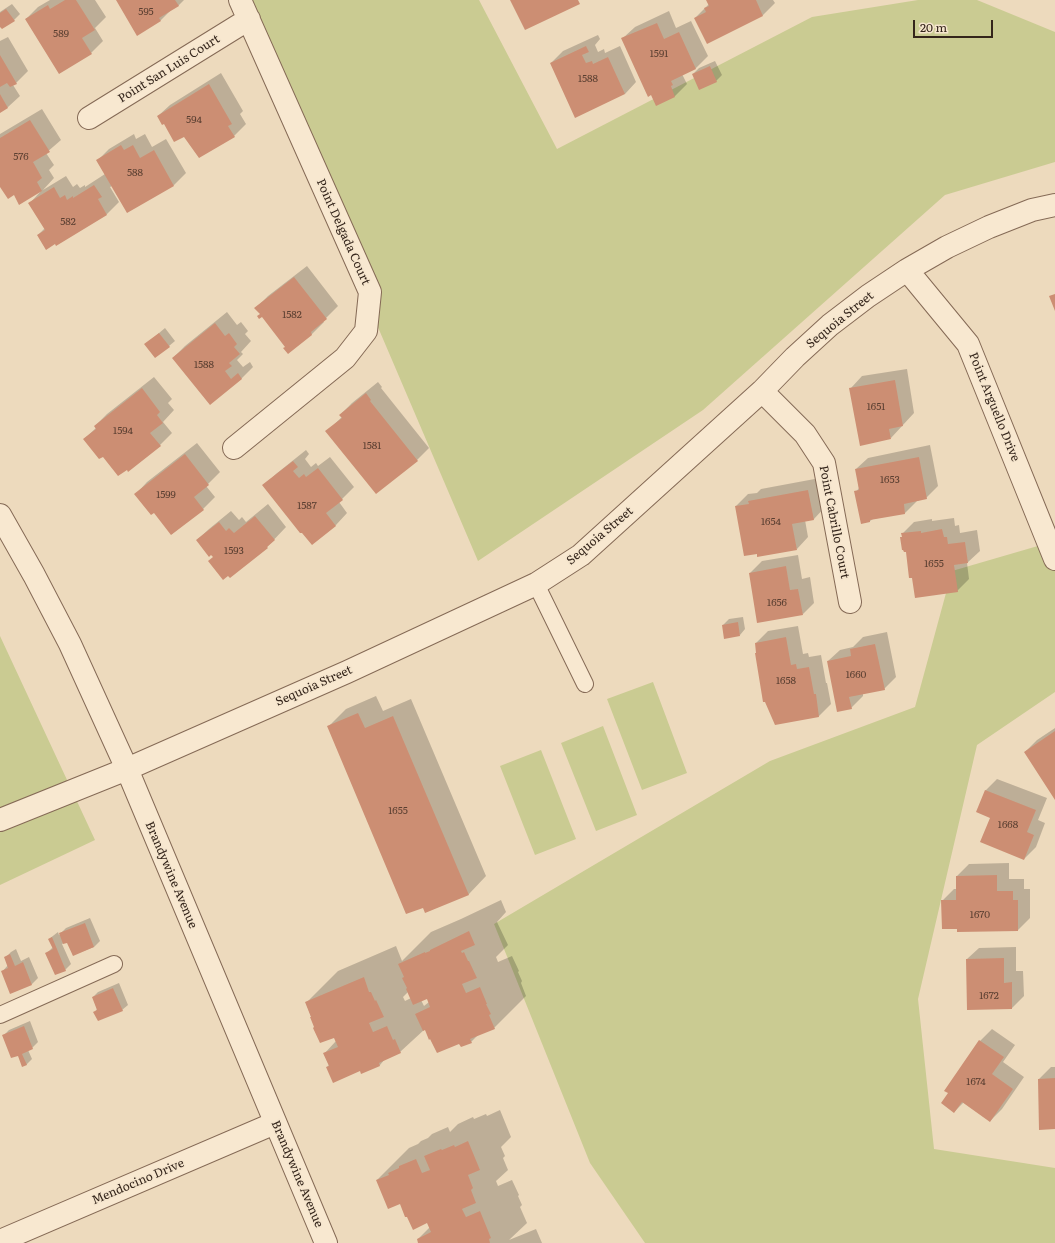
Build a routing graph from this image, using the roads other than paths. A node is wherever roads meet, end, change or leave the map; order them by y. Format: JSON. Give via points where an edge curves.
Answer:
{"nodes":[{"id":1,"x":245,"y":10,"type":"edge"},
{"id":2,"x":89,"y":118,"type":"dead end"},
{"id":3,"x":1055,"y":204,"type":"edge"},
{"id":4,"x":907,"y":270,"type":"junction"},
{"id":5,"x":762,"y":391,"type":"junction"},
{"id":6,"x":234,"y":448,"type":"dead end"},
{"id":7,"x":0,"y":515,"type":"edge"},
{"id":8,"x":1055,"y":559,"type":"edge"},
{"id":9,"x":536,"y":584,"type":"junction"},
{"id":10,"x":850,"y":602,"type":"dead end"},
{"id":11,"x":585,"y":684,"type":"dead end"},
{"id":12,"x":127,"y":769,"type":"junction"},
{"id":13,"x":0,"y":820,"type":"edge"},
{"id":14,"x":114,"y":964,"type":"dead end"},
{"id":15,"x":0,"y":1014,"type":"edge"},
{"id":16,"x":275,"y":1123,"type":"junction"},
{"id":17,"x":0,"y":1241,"type":"edge"},
{"id":18,"x":326,"y":1243,"type":"edge"}],
"edges":[{"from":1,"to":2,"type":"street","name":"Point San Luis Court"},
{"from":1,"to":6,"type":"street","name":"Point Delgada Court","via":[[370,292],[366,331],[345,358]]},
{"from":3,"to":4,"type":"street","name":"Sequoia Street","via":[[989,227]]},
{"from":4,"to":5,"type":"street","name":"Sequoia Street","via":[[830,325]]},
{"from":4,"to":8,"type":"street","name":"Point Arguello Drive","via":[[968,344]]},
{"from":5,"to":9,"type":"street","name":"Sequoia Street","via":[[581,555]]},
{"from":5,"to":10,"type":"street","name":"Point Cabrillo Court","via":[[805,434],[824,464]]},
{"from":7,"to":12,"type":"street","name":"Brandywine Avenue","via":[[70,644]]},
{"from":9,"to":11,"type":"lane"},
{"from":9,"to":12,"type":"street","name":"Sequoia Street","via":[[347,672]]},
{"from":12,"to":13,"type":"street","name":"Sequoia Street"},
{"from":12,"to":16,"type":"street","name":"Brandywine Avenue"},
{"from":14,"to":15,"type":"lane"},
{"from":16,"to":17,"type":"street","name":"Mendocino Drive"},
{"from":16,"to":18,"type":"street","name":"Brandywine Avenue"}]}
